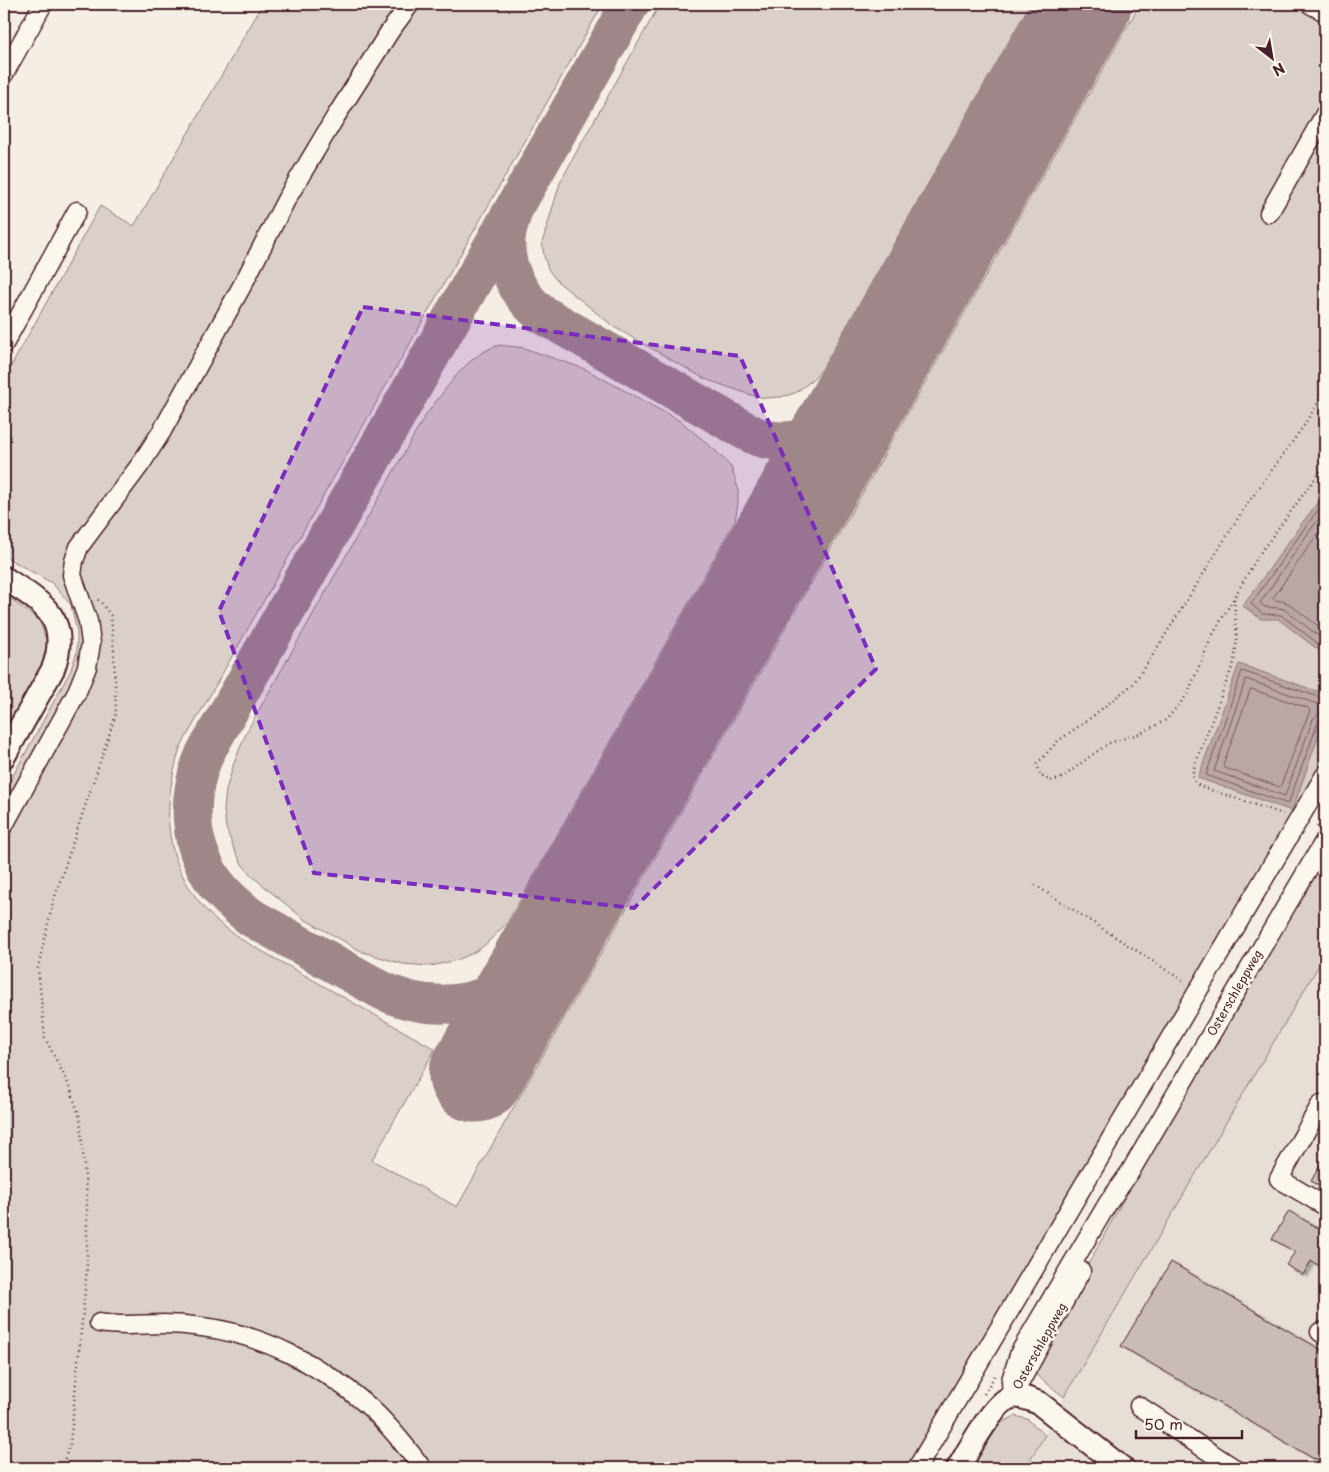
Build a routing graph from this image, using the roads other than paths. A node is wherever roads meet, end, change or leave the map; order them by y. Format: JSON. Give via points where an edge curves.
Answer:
{"nodes":[{"id":1,"x":43,"y":4,"type":"edge"},
{"id":2,"x":410,"y":4,"type":"edge"},
{"id":3,"x":1310,"y":4,"type":"edge"},
{"id":4,"x":1325,"y":12,"type":"edge"},
{"id":5,"x":4,"y":74,"type":"edge"},
{"id":6,"x":1325,"y":114,"type":"edge"},
{"id":7,"x":77,"y":211,"type":"dead end"},
{"id":8,"x":1269,"y":213,"type":"dead end"},
{"id":9,"x":4,"y":344,"type":"edge"},
{"id":10,"x":4,"y":578,"type":"edge"},
{"id":11,"x":4,"y":756,"type":"edge"},
{"id":12,"x":1325,"y":775,"type":"edge"},
{"id":13,"x":4,"y":825,"type":"edge"},
{"id":14,"x":1325,"y":840,"type":"edge"},
{"id":15,"x":1321,"y":1104,"type":"dead end"},
{"id":16,"x":1325,"y":1206,"type":"edge"},
{"id":17,"x":99,"y":1323,"type":"dead end"},
{"id":18,"x":1012,"y":1397,"type":"junction"},
{"id":19,"x":1140,"y":1406,"type":"dead end"},
{"id":20,"x":422,"y":1468,"type":"edge"},
{"id":21,"x":917,"y":1468,"type":"edge"},
{"id":22,"x":958,"y":1468,"type":"edge"},
{"id":23,"x":1122,"y":1468,"type":"edge"},
{"id":24,"x":1234,"y":1468,"type":"edge"}],
"edges":[{"from":1,"to":5,"type":"street"},
{"from":2,"to":13,"type":"street","via":[[336,116],[286,200],[162,431],[79,548],[72,575],[88,622],[91,642],[87,667],[76,694]]},
{"from":3,"to":4,"type":"street"},
{"from":6,"to":8,"type":"street"},
{"from":7,"to":9,"type":"street"},
{"from":10,"to":11,"type":"main road","via":[[38,600],[50,612],[59,641],[53,669]]},
{"from":12,"to":21,"type":"street"},
{"from":14,"to":18,"type":"street","name":"Osterschleppweg","via":[[1020,1352],[1011,1380]]},
{"from":15,"to":16,"type":"street","via":[[1279,1179]]},
{"from":17,"to":20,"type":"street","via":[[203,1327],[242,1335],[281,1349],[314,1366],[365,1403],[391,1428]]},
{"from":18,"to":22,"type":"main road","via":[[992,1413]]},
{"from":18,"to":23,"type":"main road","via":[[1039,1402]]},
{"from":19,"to":24,"type":"street"}]}
